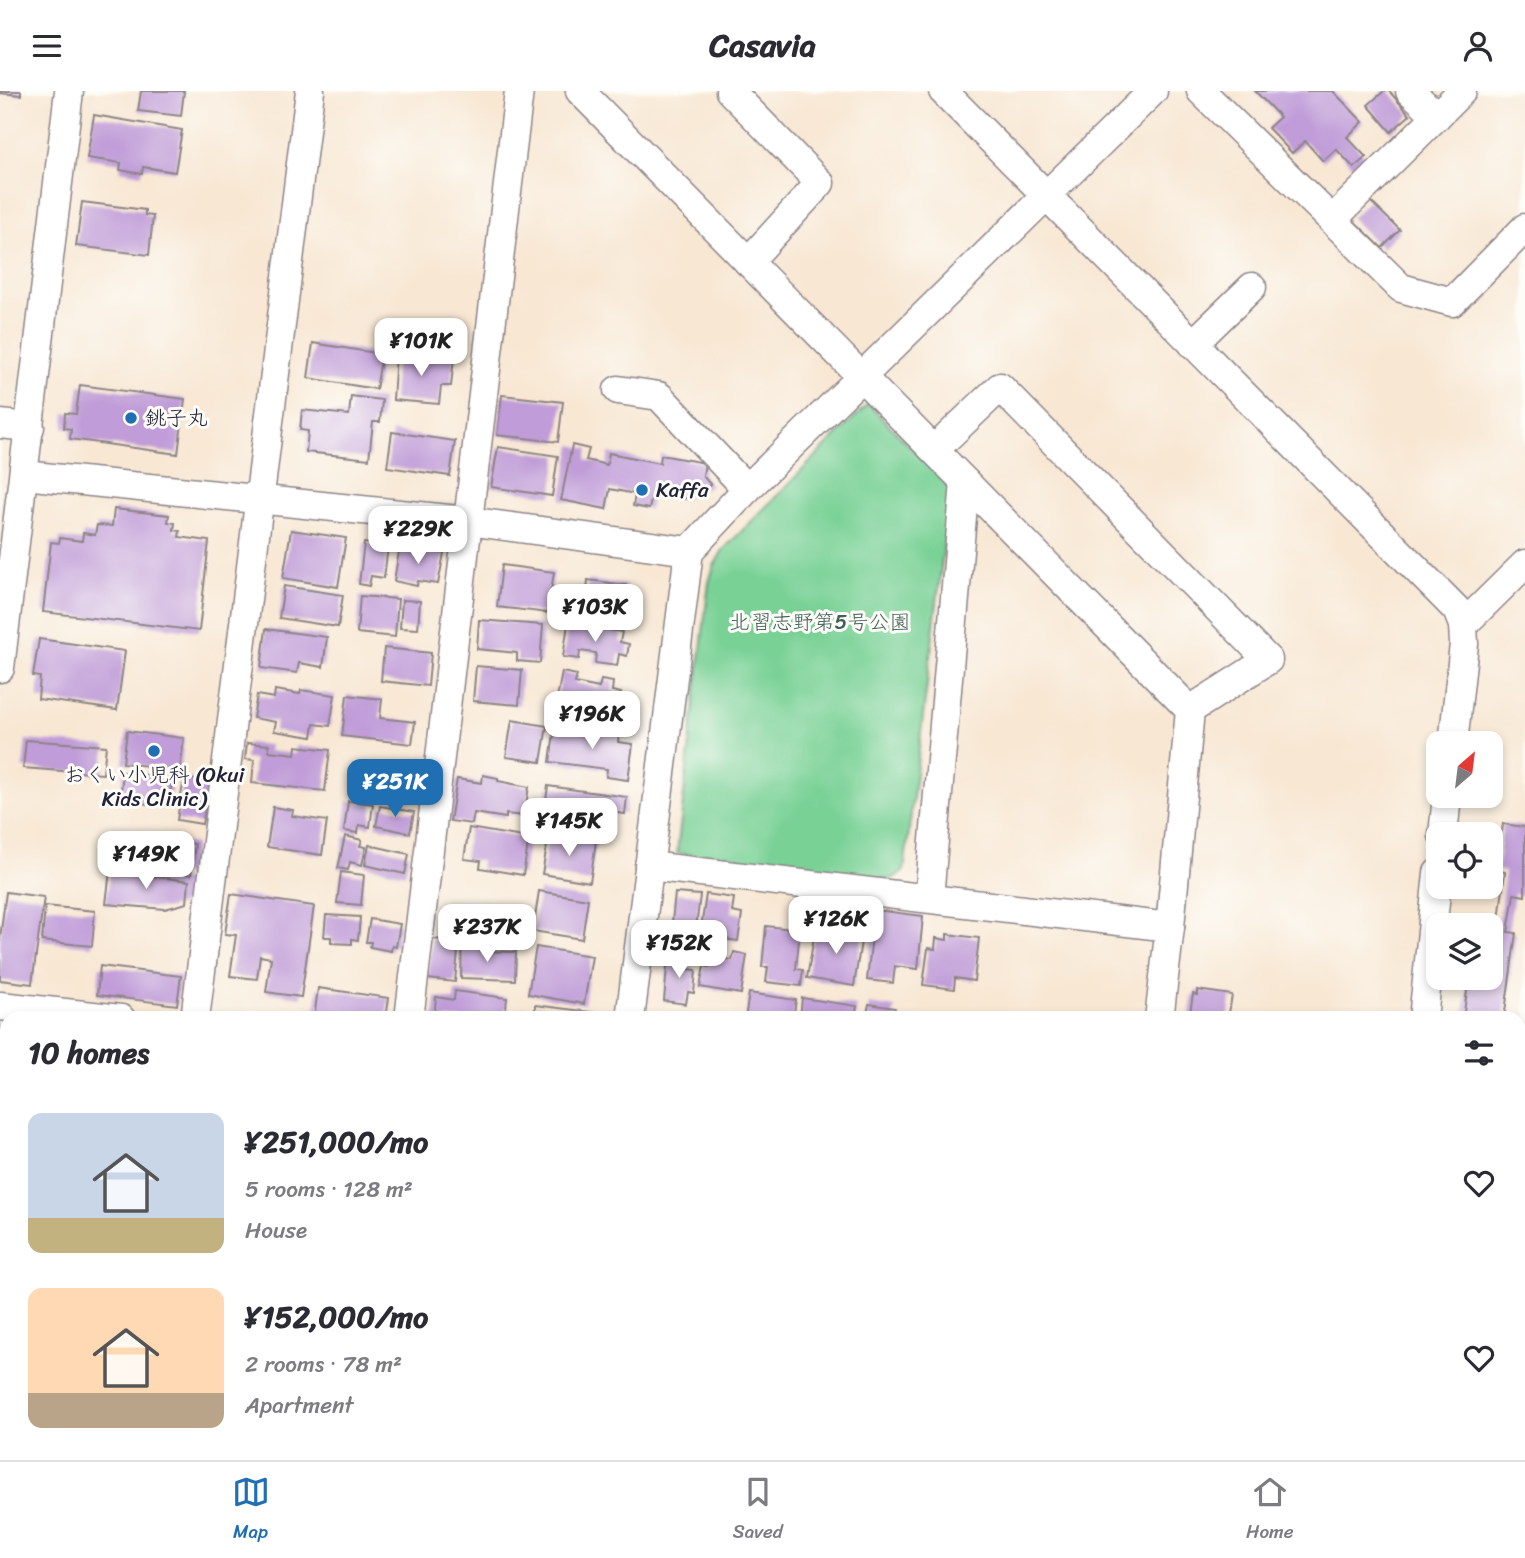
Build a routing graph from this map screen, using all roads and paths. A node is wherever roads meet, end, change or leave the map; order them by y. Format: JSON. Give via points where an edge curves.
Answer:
{"nodes":[{"id":1,"x":69,"y":91,"type":"edge"},
{"id":2,"x":310,"y":91,"type":"edge"},
{"id":3,"x":519,"y":91,"type":"edge"},
{"id":4,"x":580,"y":91,"type":"edge"},
{"id":5,"x":730,"y":91,"type":"edge"},
{"id":6,"x":943,"y":91,"type":"edge"},
{"id":7,"x":1153,"y":91,"type":"edge"},
{"id":8,"x":1200,"y":91,"type":"edge"},
{"id":9,"x":1410,"y":91,"type":"edge"},
{"id":10,"x":1462,"y":91,"type":"edge"},
{"id":11,"x":1437,"y":116,"type":"junction"},
{"id":12,"x":1046,"y":196,"type":"junction"},
{"id":13,"x":1332,"y":220,"type":"junction"},
{"id":14,"x":1525,"y":228,"type":"edge"},
{"id":15,"x":748,"y":262,"type":"junction"},
{"id":16,"x":1252,"y":286,"type":"dead end"},
{"id":17,"x":1194,"y":344,"type":"junction"},
{"id":18,"x":863,"y":377,"type":"junction"},
{"id":19,"x":618,"y":390,"type":"dead end"},
{"id":20,"x":0,"y":424,"type":"edge"},
{"id":21,"x":30,"y":427,"type":"junction"},
{"id":22,"x":934,"y":450,"type":"junction"},
{"id":23,"x":24,"y":475,"type":"junction"},
{"id":24,"x":965,"y":482,"type":"junction"},
{"id":25,"x":747,"y":489,"type":"junction"},
{"id":26,"x":260,"y":499,"type":"junction"},
{"id":27,"x":468,"y":521,"type":"junction"},
{"id":28,"x":689,"y":551,"type":"junction"},
{"id":29,"x":1525,"y":564,"type":"edge"},
{"id":30,"x":1463,"y":625,"type":"junction"},
{"id":31,"x":0,"y":668,"type":"edge"},
{"id":32,"x":1190,"y":710,"type":"junction"},
{"id":33,"x":1454,"y":731,"type":"edge"},
{"id":34,"x":649,"y":866,"type":"junction"},
{"id":35,"x":929,"y":898,"type":"junction"},
{"id":36,"x":1435,"y":899,"type":"edge"},
{"id":37,"x":1170,"y":927,"type":"junction"},
{"id":38,"x":0,"y":1006,"type":"edge"},
{"id":39,"x":47,"y":1011,"type":"edge"},
{"id":40,"x":196,"y":1011,"type":"edge"},
{"id":41,"x":410,"y":1011,"type":"edge"},
{"id":42,"x":631,"y":1011,"type":"edge"},
{"id":43,"x":1160,"y":1011,"type":"edge"},
{"id":44,"x":1424,"y":1011,"type":"edge"}],
"edges":[{"from":1,"to":21,"type":"street"},
{"from":2,"to":26,"type":"street"},
{"from":3,"to":27,"type":"street"},
{"from":4,"to":15,"type":"street"},
{"from":5,"to":15,"type":"street","via":[[820,183]]},
{"from":6,"to":12,"type":"street"},
{"from":7,"to":12,"type":"street"},
{"from":8,"to":13,"type":"street"},
{"from":9,"to":11,"type":"street"},
{"from":10,"to":11,"type":"street"},
{"from":11,"to":13,"type":"street"},
{"from":12,"to":17,"type":"street"},
{"from":12,"to":18,"type":"street"},
{"from":13,"to":14,"type":"street","via":[[1401,288],[1452,302]]},
{"from":15,"to":18,"type":"street"},
{"from":16,"to":17,"type":"street"},
{"from":17,"to":30,"type":"street","via":[[1436,587],[1457,610]]},
{"from":18,"to":22,"type":"street"},
{"from":18,"to":25,"type":"street"},
{"from":19,"to":25,"type":"street","via":[[659,396]]},
{"from":20,"to":21,"type":"street"},
{"from":21,"to":23,"type":"street"},
{"from":22,"to":24,"type":"street"},
{"from":22,"to":32,"type":"street","via":[[1000,387],[1268,660]]},
{"from":23,"to":26,"type":"street"},
{"from":23,"to":31,"type":"street"},
{"from":24,"to":32,"type":"street"},
{"from":24,"to":35,"type":"street"},
{"from":25,"to":28,"type":"street"},
{"from":26,"to":27,"type":"street"},
{"from":26,"to":40,"type":"street"},
{"from":27,"to":28,"type":"street"},
{"from":27,"to":41,"type":"street"},
{"from":28,"to":34,"type":"street"},
{"from":29,"to":30,"type":"street"},
{"from":30,"to":33,"type":"street"},
{"from":32,"to":37,"type":"street"},
{"from":34,"to":35,"type":"street"},
{"from":34,"to":42,"type":"street"},
{"from":35,"to":37,"type":"street"},
{"from":36,"to":44,"type":"street"},
{"from":37,"to":43,"type":"street"},
{"from":38,"to":39,"type":"street"}]}
